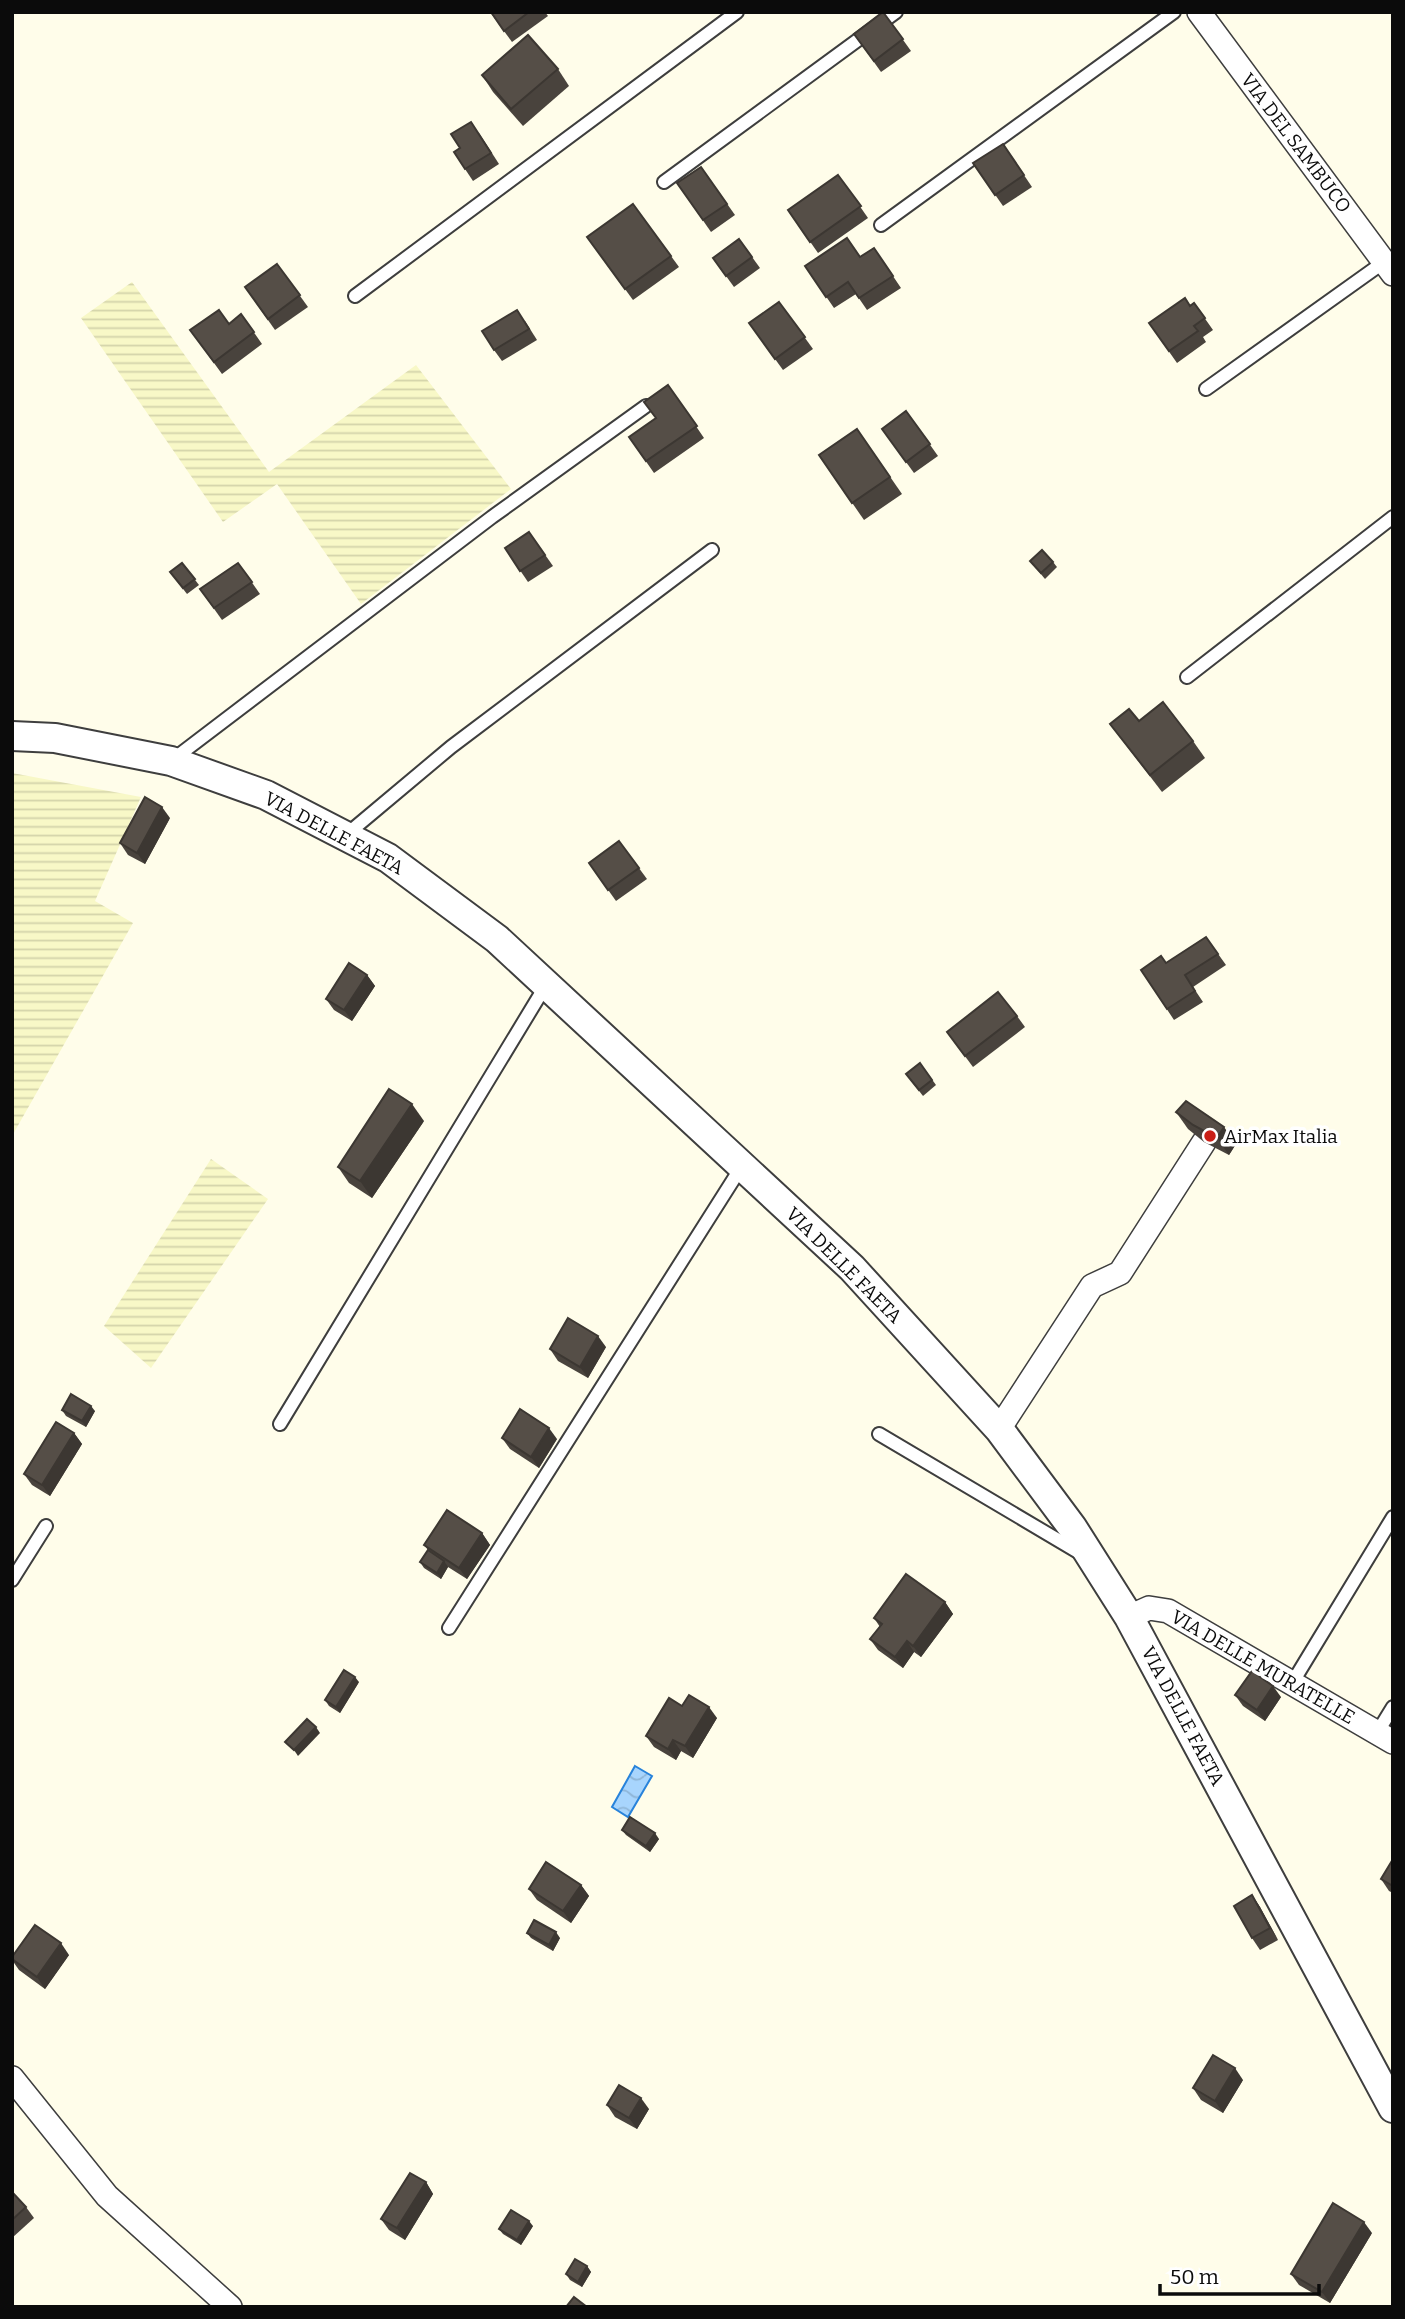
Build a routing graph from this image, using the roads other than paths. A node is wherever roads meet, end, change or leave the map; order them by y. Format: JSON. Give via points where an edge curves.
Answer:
{"nodes":[{"id":1,"x":737,"y":12,"type":"edge"},
{"id":2,"x":896,"y":12,"type":"edge"},
{"id":3,"x":1174,"y":12,"type":"edge"},
{"id":4,"x":1199,"y":12,"type":"edge"},
{"id":5,"x":664,"y":182,"type":"dead end"},
{"id":6,"x":881,"y":225,"type":"dead end"},
{"id":7,"x":1388,"y":268,"type":"edge"},
{"id":8,"x":355,"y":296,"type":"dead end"},
{"id":9,"x":1206,"y":389,"type":"dead end"},
{"id":10,"x":646,"y":406,"type":"edge"},
{"id":11,"x":1393,"y":517,"type":"edge"},
{"id":12,"x":712,"y":550,"type":"dead end"},
{"id":13,"x":1187,"y":677,"type":"dead end"},
{"id":14,"x":12,"y":736,"type":"edge"},
{"id":15,"x":171,"y":761,"type":"junction"},
{"id":16,"x":345,"y":836,"type":"junction"},
{"id":17,"x":546,"y":985,"type":"junction"},
{"id":18,"x":1205,"y":1142,"type":"edge"},
{"id":19,"x":742,"y":1166,"type":"junction"},
{"id":20,"x":279,"y":1424,"type":"dead end"},
{"id":21,"x":999,"y":1429,"type":"junction"},
{"id":22,"x":879,"y":1434,"type":"dead end"},
{"id":23,"x":1393,"y":1517,"type":"edge"},
{"id":24,"x":46,"y":1526,"type":"dead end"},
{"id":25,"x":1093,"y":1560,"type":"junction"},
{"id":26,"x":12,"y":1580,"type":"edge"},
{"id":27,"x":1129,"y":1617,"type":"junction"},
{"id":28,"x":449,"y":1628,"type":"dead end"},
{"id":29,"x":1291,"y":1685,"type":"junction"},
{"id":30,"x":1393,"y":1707,"type":"edge"},
{"id":31,"x":1385,"y":1738,"type":"edge"},
{"id":32,"x":12,"y":2078,"type":"edge"},
{"id":33,"x":1393,"y":2108,"type":"edge"},
{"id":34,"x":230,"y":2307,"type":"edge"}],
"edges":[{"from":1,"to":8,"type":"lane"},
{"from":2,"to":5,"type":"lane"},
{"from":3,"to":6,"type":"lane"},
{"from":4,"to":7,"type":"street","name":"VIA DEL SAMBUCO"},
{"from":7,"to":9,"type":"lane"},
{"from":10,"to":15,"type":"lane"},
{"from":11,"to":13,"type":"lane"},
{"from":12,"to":16,"type":"lane","via":[[451,747]]},
{"from":14,"to":15,"type":"street","name":"VIA DELLE FAETA","via":[[55,738]]},
{"from":15,"to":16,"type":"street","name":"VIA DELLE FAETA","via":[[266,794]]},
{"from":16,"to":17,"type":"street","name":"VIA DELLE FAETA","via":[[388,858],[497,939]]},
{"from":17,"to":19,"type":"street","name":"VIA DELLE FAETA"},
{"from":17,"to":20,"type":"lane"},
{"from":18,"to":21,"type":"street","via":[[1120,1273],[1092,1286]]},
{"from":19,"to":21,"type":"street","name":"VIA DELLE FAETA","via":[[852,1268]]},
{"from":19,"to":28,"type":"lane"},
{"from":21,"to":25,"type":"street","name":"VIA DELLE FAETA"},
{"from":22,"to":25,"type":"lane"},
{"from":23,"to":29,"type":"lane"},
{"from":24,"to":26,"type":"lane"},
{"from":25,"to":27,"type":"street","name":"VIA DELLE FAETA"},
{"from":27,"to":29,"type":"street","name":"VIA DELLE MURATELLE","via":[[1149,1608],[1168,1611]]},
{"from":27,"to":33,"type":"street","name":"VIA DELLE FAETA"},
{"from":29,"to":31,"type":"street","name":"VIA DELLE MURATELLE"},
{"from":30,"to":31,"type":"lane"},
{"from":32,"to":34,"type":"street","via":[[107,2196]]}]}
